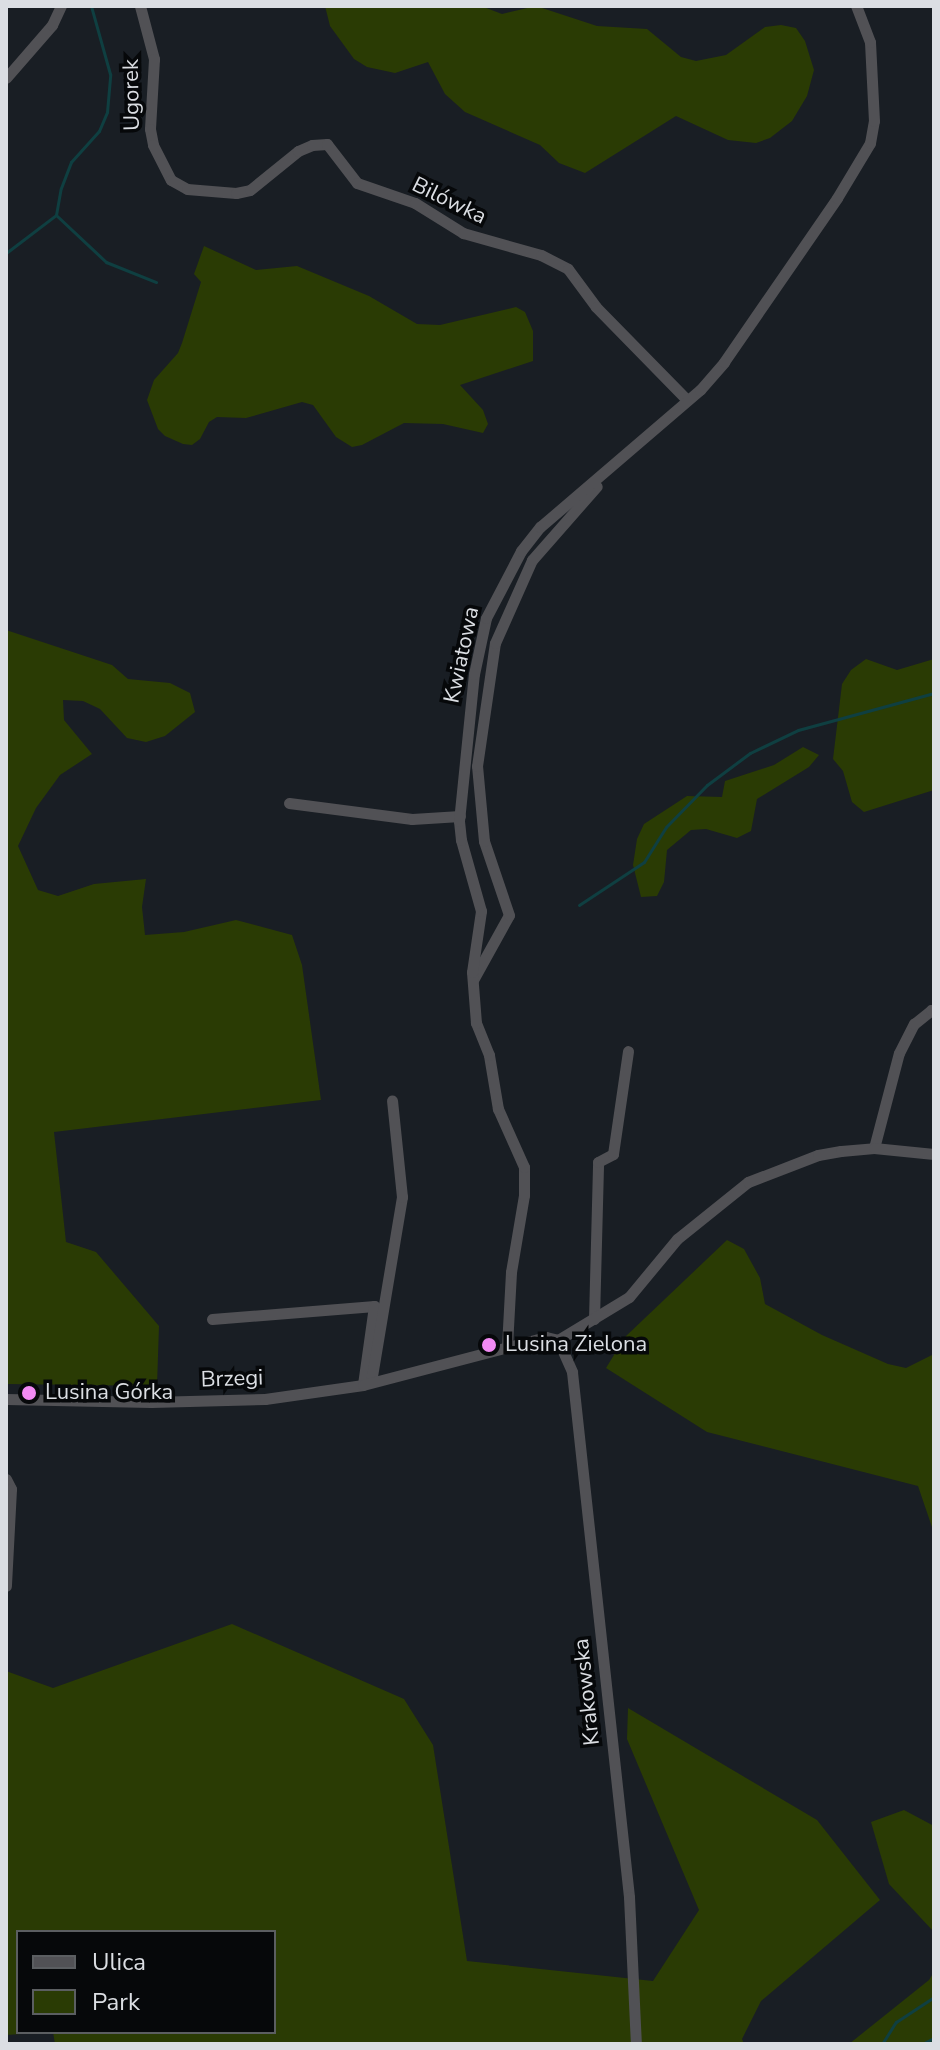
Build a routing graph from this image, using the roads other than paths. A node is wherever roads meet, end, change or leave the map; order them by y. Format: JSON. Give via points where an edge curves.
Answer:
{"nodes":[{"id":1,"x":61,"y":6,"type":"edge"},
{"id":2,"x":140,"y":6,"type":"edge"},
{"id":3,"x":856,"y":6,"type":"edge"},
{"id":4,"x":6,"y":78,"type":"edge"},
{"id":5,"x":171,"y":180,"type":"joint"},
{"id":6,"x":687,"y":400,"type":"junction"},
{"id":7,"x":629,"y":450,"type":"junction"},
{"id":8,"x":289,"y":803,"type":"dead end"},
{"id":9,"x":460,"y":816,"type":"junction"},
{"id":10,"x":472,"y":980,"type":"junction"},
{"id":11,"x":933,"y":1011,"type":"edge"},
{"id":12,"x":628,"y":1051,"type":"dead end"},
{"id":13,"x":392,"y":1101,"type":"dead end"},
{"id":14,"x":874,"y":1148,"type":"junction"},
{"id":15,"x":934,"y":1154,"type":"edge"},
{"id":16,"x":212,"y":1319,"type":"dead end"},
{"id":17,"x":594,"y":1319,"type":"junction"},
{"id":18,"x":558,"y":1340,"type":"junction"},
{"id":19,"x":507,"y":1346,"type":"junction"},
{"id":20,"x":367,"y":1384,"type":"junction"},
{"id":21,"x":6,"y":1399,"type":"edge"},
{"id":22,"x":6,"y":1479,"type":"edge"},
{"id":23,"x":6,"y":1586,"type":"edge"},
{"id":24,"x":636,"y":2044,"type":"edge"}],
"edges":[{"from":1,"to":4,"type":"street","via":[[52,25]]},
{"from":2,"to":5,"type":"street","name":"Ugorek","via":[[154,59],[150,129]]},
{"from":3,"to":6,"type":"street","name":"Kwiatowa","via":[[870,42],[870,143],[774,292],[724,362]]},
{"from":5,"to":6,"type":"street","name":"Bilówka","via":[[187,189],[250,190],[298,151],[327,144],[357,183],[415,203],[463,233],[541,255],[568,269],[596,307]]},
{"from":6,"to":7,"type":"street","name":"Kwiatowa"},
{"from":7,"to":9,"type":"street","name":"Kwiatowa","via":[[540,527],[521,551],[486,618],[474,674]]},
{"from":7,"to":10,"type":"street","via":[[532,560],[495,643],[477,766],[484,841],[509,915]]},
{"from":8,"to":9,"type":"street","via":[[412,819]]},
{"from":9,"to":10,"type":"street","name":"Kwiatowa","via":[[461,840],[481,911]]},
{"from":10,"to":19,"type":"street","name":"Kwiatowa","via":[[476,1023],[489,1055],[498,1109],[524,1167]]},
{"from":11,"to":14,"type":"street","via":[[914,1024],[899,1053]]},
{"from":12,"to":17,"type":"street","via":[[613,1154],[598,1162]]},
{"from":13,"to":20,"type":"street","via":[[402,1197]]},
{"from":14,"to":15,"type":"street"},
{"from":14,"to":17,"type":"street","via":[[818,1155],[748,1182],[677,1239],[629,1297]]},
{"from":16,"to":20,"type":"street","via":[[374,1306]]},
{"from":17,"to":18,"type":"street"},
{"from":18,"to":19,"type":"street","name":"Brzegi","via":[[546,1337]]},
{"from":18,"to":24,"type":"street","name":"Krakowska","via":[[572,1372],[576,1401],[629,1897]]},
{"from":19,"to":20,"type":"street","name":"Brzegi"},
{"from":20,"to":21,"type":"street","name":"Brzegi","via":[[265,1399]]},
{"from":22,"to":23,"type":"street","via":[[11,1489]]}]}
